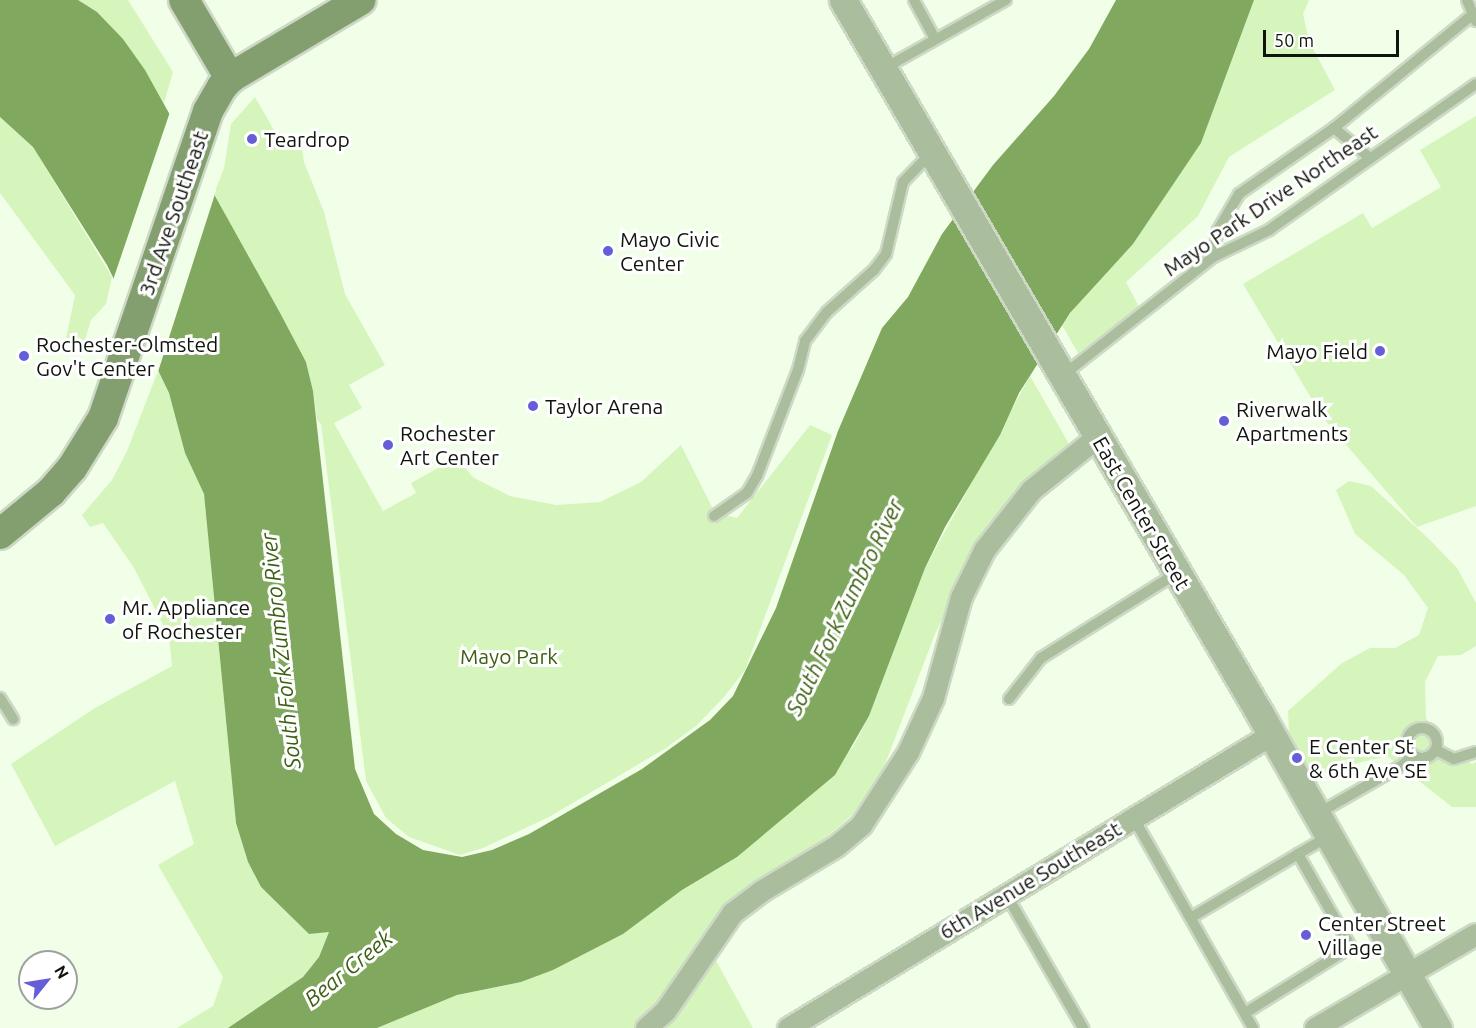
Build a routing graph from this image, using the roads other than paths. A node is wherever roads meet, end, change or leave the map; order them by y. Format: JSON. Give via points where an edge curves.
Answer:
{"nodes":[{"id":1,"x":184,"y":0,"type":"edge"},
{"id":2,"x":361,"y":0,"type":"edge"},
{"id":3,"x":843,"y":0,"type":"edge"},
{"id":4,"x":914,"y":0,"type":"edge"},
{"id":5,"x":1006,"y":0,"type":"edge"},
{"id":6,"x":1467,"y":0,"type":"edge"},
{"id":7,"x":1473,"y":19,"type":"edge"},
{"id":8,"x":935,"y":39,"type":"junction"},
{"id":9,"x":882,"y":69,"type":"junction"},
{"id":10,"x":230,"y":78,"type":"junction"},
{"id":11,"x":1476,"y":84,"type":"edge"},
{"id":12,"x":1334,"y":129,"type":"junction"},
{"id":13,"x":930,"y":153,"type":"junction"},
{"id":14,"x":1370,"y":158,"type":"junction"},
{"id":15,"x":1213,"y":257,"type":"junction"},
{"id":16,"x":1062,"y":377,"type":"junction"},
{"id":17,"x":1097,"y":437,"type":"junction"},
{"id":18,"x":714,"y":516,"type":"dead end"},
{"id":19,"x":0,"y":534,"type":"edge"},
{"id":20,"x":1177,"y":573,"type":"junction"},
{"id":21,"x":0,"y":698,"type":"edge"},
{"id":22,"x":1009,"y":699,"type":"dead end"},
{"id":23,"x":13,"y":719,"type":"dead end"},
{"id":24,"x":1272,"y":734,"type":"junction"},
{"id":25,"x":1436,"y":750,"type":"junction"},
{"id":26,"x":1476,"y":752,"type":"edge"},
{"id":27,"x":1412,"y":755,"type":"junction"},
{"id":28,"x":1133,"y":817,"type":"junction"},
{"id":29,"x":1323,"y":825,"type":"junction"},
{"id":30,"x":1298,"y":854,"type":"junction"},
{"id":31,"x":1006,"y":894,"type":"junction"},
{"id":32,"x":1192,"y":917,"type":"junction"},
{"id":33,"x":1476,"y":934,"type":"edge"},
{"id":34,"x":1408,"y":975,"type":"junction"},
{"id":35,"x":1245,"y":1013,"type":"junction"},
{"id":36,"x":646,"y":1028,"type":"edge"},
{"id":37,"x":788,"y":1028,"type":"edge"},
{"id":38,"x":1083,"y":1028,"type":"edge"},
{"id":39,"x":1253,"y":1028,"type":"edge"},
{"id":40,"x":1315,"y":1028,"type":"edge"},
{"id":41,"x":1438,"y":1028,"type":"edge"}],
"edges":[{"from":1,"to":10,"type":"main road"},
{"from":2,"to":10,"type":"main road"},
{"from":3,"to":9,"type":"street","name":"East Center Street"},
{"from":4,"to":8,"type":"lane"},
{"from":5,"to":8,"type":"lane"},
{"from":6,"to":7,"type":"lane"},
{"from":7,"to":12,"type":"lane"},
{"from":8,"to":9,"type":"lane"},
{"from":9,"to":13,"type":"street","name":"East Center Street"},
{"from":10,"to":19,"type":"main road","name":"3rd Ave Southeast","via":[[208,111],[128,353],[102,418],[72,468],[35,508]]},
{"from":11,"to":14,"type":"lane","name":"Mayo Park Drive Northeast"},
{"from":12,"to":14,"type":"lane"},
{"from":12,"to":15,"type":"lane","via":[[1239,194],[1218,231]]},
{"from":13,"to":16,"type":"street","name":"East Center Street"},
{"from":13,"to":18,"type":"lane","via":[[903,182],[886,254],[827,312],[805,341],[798,370],[747,493]]},
{"from":14,"to":15,"type":"lane","name":"Mayo Park Drive Northeast","via":[[1269,230]]},
{"from":15,"to":16,"type":"lane","name":"Mayo Park Drive Northeast"},
{"from":16,"to":17,"type":"street","name":"East Center Street"},
{"from":17,"to":20,"type":"street","name":"East Center Street"},
{"from":17,"to":36,"type":"street","via":[[1031,490],[984,550],[961,597],[933,698],[886,792],[861,825],[836,846],[732,913],[665,1011]]},
{"from":20,"to":22,"type":"lane","via":[[1041,658]]},
{"from":20,"to":24,"type":"street","name":"East Center Street"},
{"from":21,"to":23,"type":"lane"},
{"from":24,"to":28,"type":"street","name":"6th Avenue Southeast"},
{"from":24,"to":29,"type":"street","name":"East Center Street"},
{"from":25,"to":26,"type":"lane","via":[[1454,759]]},
{"from":25,"to":27,"type":"lane","via":[[1424,758]]},
{"from":25,"to":27,"type":"lane","via":[[1434,734],[1417,729],[1407,739]]},
{"from":27,"to":29,"type":"lane"},
{"from":28,"to":31,"type":"street","name":"6th Avenue Southeast"},
{"from":28,"to":32,"type":"lane"},
{"from":29,"to":30,"type":"lane"},
{"from":29,"to":34,"type":"street","name":"East Center Street"},
{"from":30,"to":32,"type":"lane"},
{"from":30,"to":35,"type":"lane","via":[[1351,948]]},
{"from":31,"to":37,"type":"street","name":"6th Avenue Southeast"},
{"from":31,"to":38,"type":"lane"},
{"from":32,"to":35,"type":"lane"},
{"from":33,"to":34,"type":"street"},
{"from":34,"to":40,"type":"street"},
{"from":34,"to":41,"type":"street","name":"East Center Street"},
{"from":35,"to":39,"type":"lane"}]}
